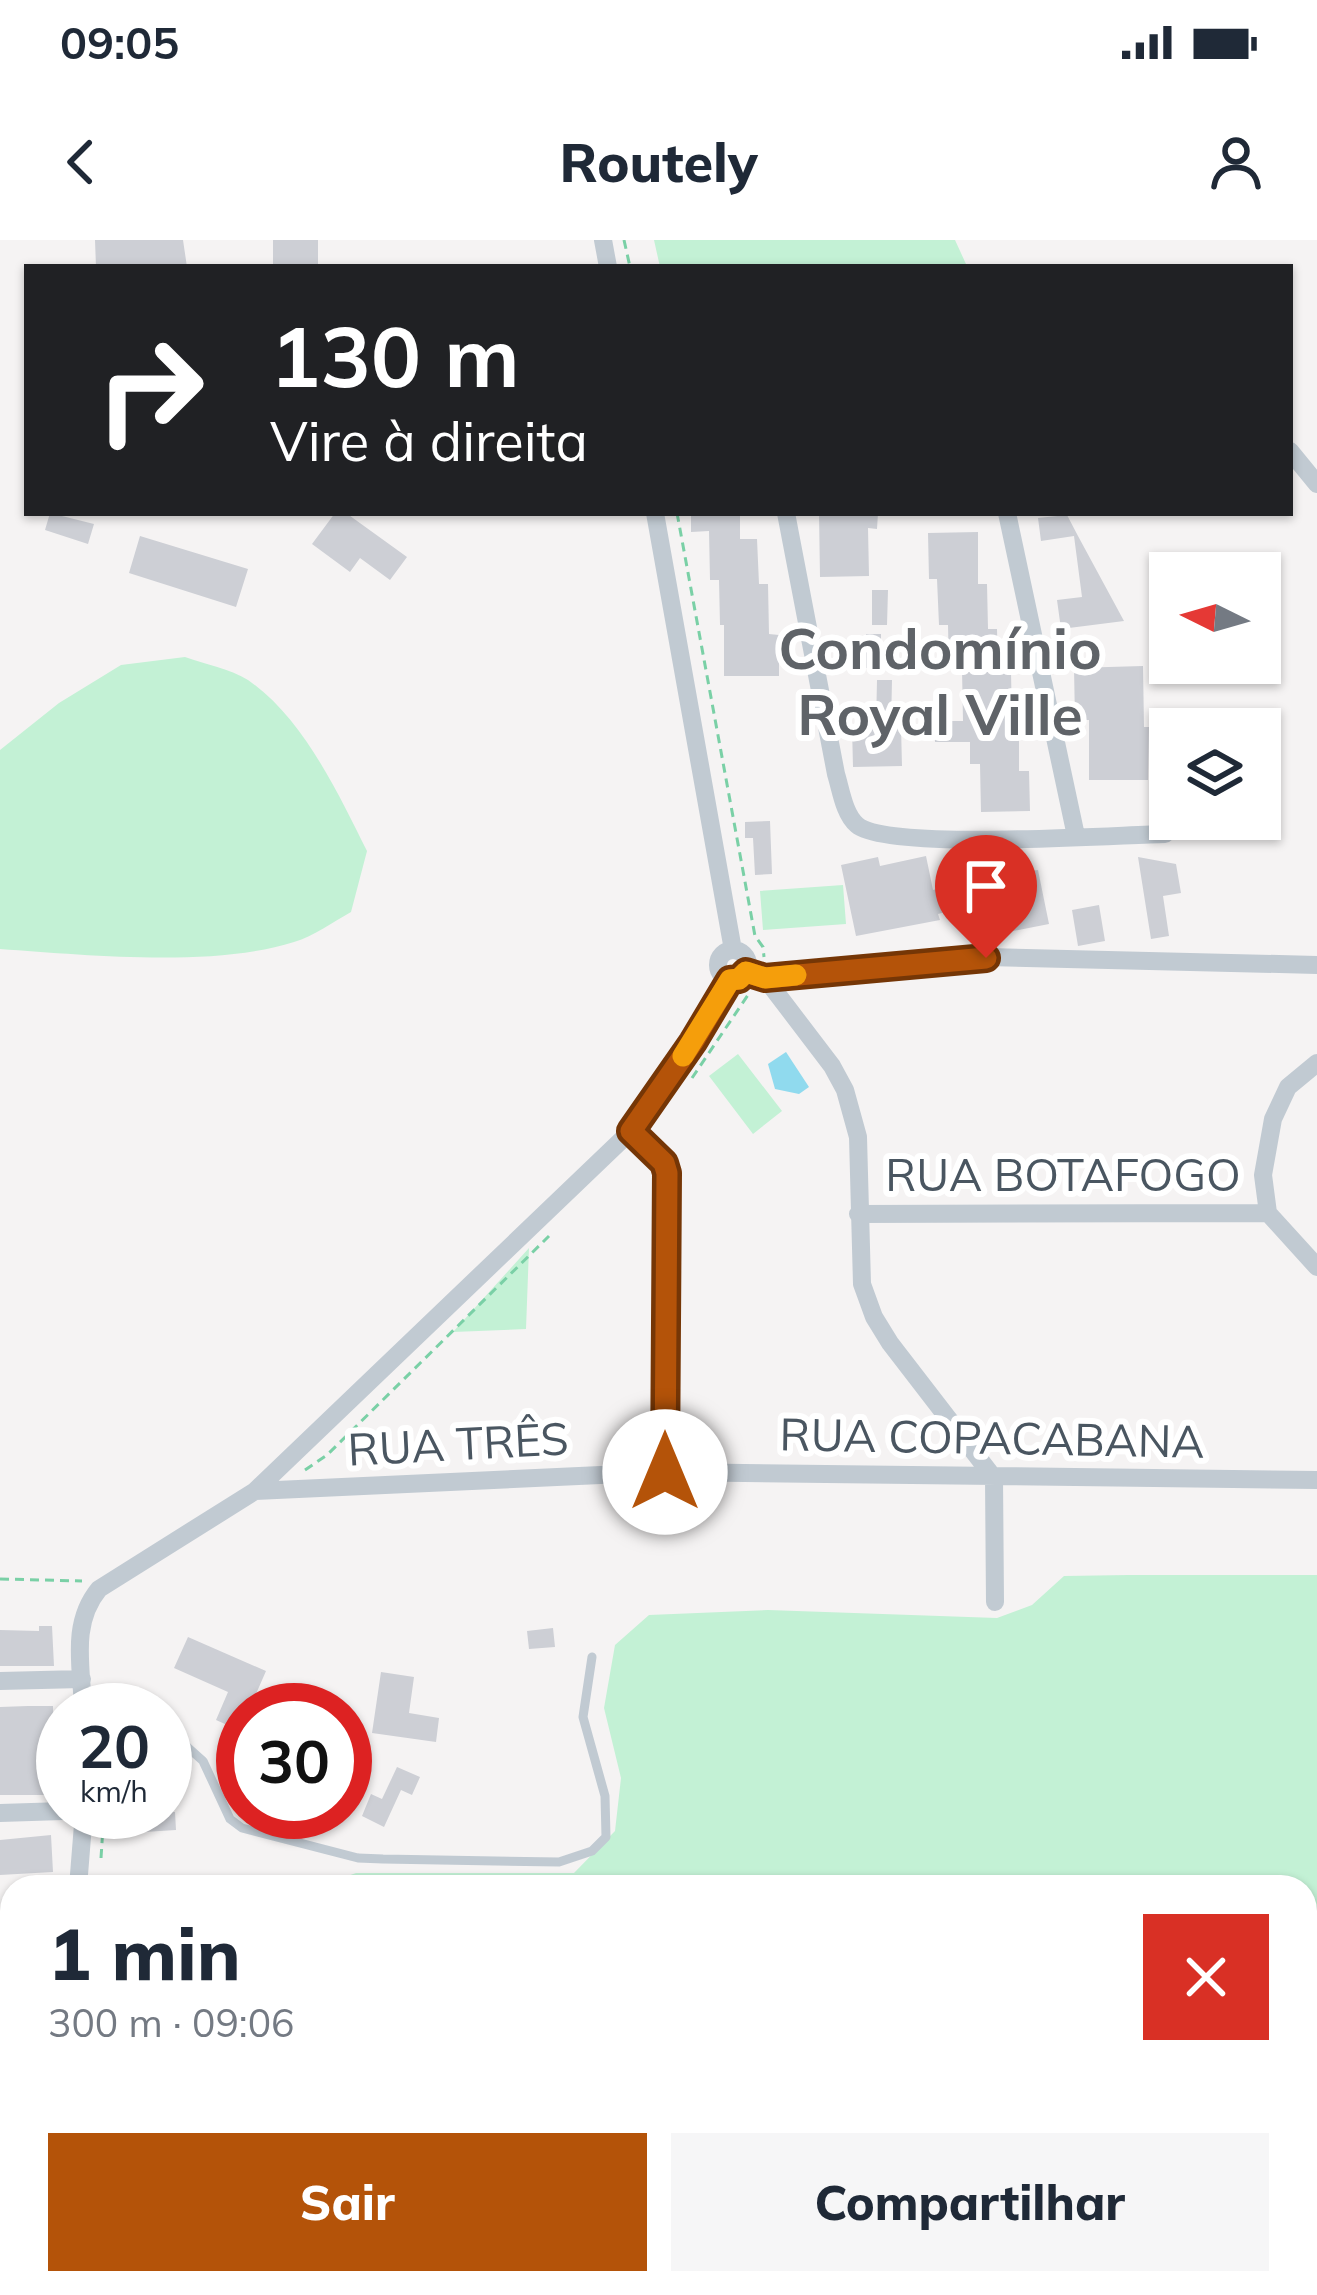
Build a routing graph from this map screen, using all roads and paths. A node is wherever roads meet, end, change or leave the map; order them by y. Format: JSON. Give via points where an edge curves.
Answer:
{"nodes":[{"id":1,"x":1293,"y":456,"type":"edge"},
{"id":2,"x":1317,"y":484,"type":"edge"},
{"id":3,"x":656,"y":516,"type":"edge"},
{"id":4,"x":677,"y":516,"type":"edge"},
{"id":5,"x":787,"y":516,"type":"edge"},
{"id":6,"x":1008,"y":516,"type":"edge"},
{"id":7,"x":1149,"y":834,"type":"edge"},
{"id":8,"x":1076,"y":836,"type":"junction"},
{"id":9,"x":972,"y":842,"type":"junction"},
{"id":10,"x":977,"y":878,"type":"dead end"},
{"id":11,"x":980,"y":903,"type":"dead end"},
{"id":12,"x":986,"y":958,"type":"junction"},
{"id":13,"x":1317,"y":964,"type":"edge"},
{"id":14,"x":750,"y":976,"type":"junction"},
{"id":15,"x":743,"y":996,"type":"dead end"},
{"id":16,"x":1317,"y":1063,"type":"edge"},
{"id":17,"x":631,"y":1131,"type":"junction"},
{"id":18,"x":1268,"y":1213,"type":"junction"},
{"id":19,"x":858,"y":1214,"type":"junction"},
{"id":20,"x":1317,"y":1267,"type":"edge"},
{"id":21,"x":665,"y":1472,"type":"junction"},
{"id":22,"x":994,"y":1478,"type":"junction"},
{"id":23,"x":1317,"y":1480,"type":"edge"},
{"id":24,"x":255,"y":1491,"type":"junction"},
{"id":25,"x":0,"y":1579,"type":"edge"},
{"id":26,"x":108,"y":1582,"type":"junction"},
{"id":27,"x":995,"y":1602,"type":"dead end"},
{"id":28,"x":592,"y":1658,"type":"dead end"},
{"id":29,"x":82,"y":1678,"type":"junction"},
{"id":30,"x":0,"y":1681,"type":"edge"},
{"id":31,"x":82,"y":1683,"type":"edge"},
{"id":32,"x":192,"y":1752,"type":"edge"},
{"id":33,"x":36,"y":1812,"type":"edge"},
{"id":34,"x":0,"y":1813,"type":"edge"},
{"id":35,"x":82,"y":1839,"type":"edge"},
{"id":36,"x":79,"y":1875,"type":"edge"}],
"edges":[{"from":1,"to":2,"type":"street"},
{"from":3,"to":14,"type":"street","via":[[733,950]]},
{"from":4,"to":14,"type":"path","via":[[763,947]]},
{"from":5,"to":9,"type":"street","via":[[848,812],[858,827],[879,834]]},
{"from":6,"to":8,"type":"street"},
{"from":7,"to":8,"type":"street"},
{"from":8,"to":9,"type":"street"},
{"from":9,"to":10,"type":"street"},
{"from":11,"to":12,"type":"street"},
{"from":12,"to":13,"type":"street"},
{"from":12,"to":14,"type":"street"},
{"from":14,"to":15,"type":"path","via":[[757,987]]},
{"from":14,"to":17,"type":"street"},
{"from":14,"to":19,"type":"street","via":[[832,1066],[844,1090],[857,1137]]},
{"from":16,"to":18,"type":"street","via":[[1288,1087],[1273,1119],[1263,1175]]},
{"from":17,"to":21,"type":"street","via":[[667,1173]]},
{"from":17,"to":24,"type":"street"},
{"from":18,"to":19,"type":"street","name":"RUA BOTAFOGO"},
{"from":18,"to":20,"type":"street"},
{"from":19,"to":22,"type":"street","via":[[862,1284],[874,1317]]},
{"from":21,"to":22,"type":"street","name":"RUA COPACABANA"},
{"from":21,"to":24,"type":"street","name":"RUA TRÊS"},
{"from":22,"to":23,"type":"street","name":"RUA COPACABANA"},
{"from":22,"to":27,"type":"street"},
{"from":24,"to":26,"type":"street"},
{"from":25,"to":26,"type":"path"},
{"from":26,"to":29,"type":"street","via":[[83,1616]]},
{"from":28,"to":32,"type":"lane","via":[[583,1717],[605,1796],[606,1837],[560,1862],[358,1858],[242,1828]]},
{"from":29,"to":30,"type":"street"},
{"from":29,"to":31,"type":"street"},
{"from":33,"to":34,"type":"street"},
{"from":35,"to":36,"type":"street"}]}
